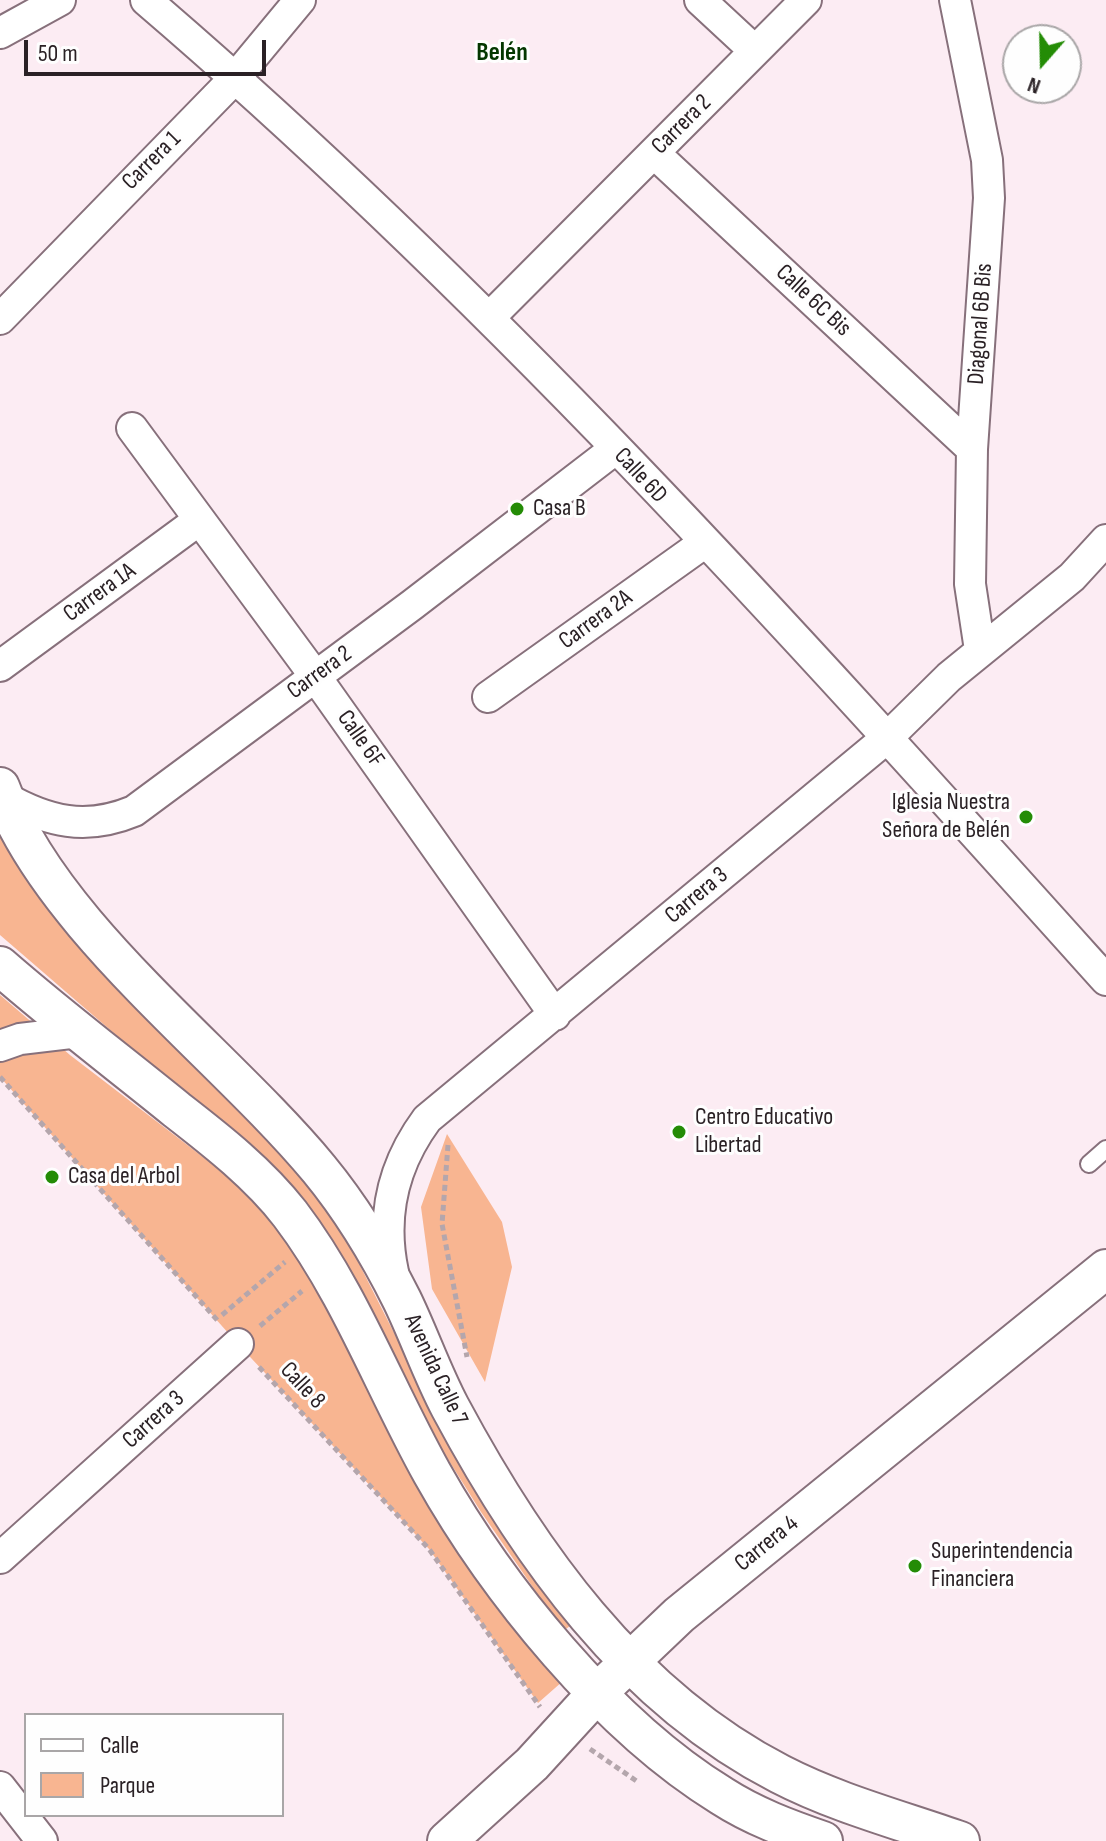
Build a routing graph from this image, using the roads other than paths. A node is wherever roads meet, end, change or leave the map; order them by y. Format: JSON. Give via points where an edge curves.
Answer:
{"nodes":[{"id":1,"x":60,"y":0,"type":"edge"},
{"id":2,"x":146,"y":0,"type":"edge"},
{"id":3,"x":300,"y":0,"type":"edge"},
{"id":4,"x":700,"y":0,"type":"edge"},
{"id":5,"x":806,"y":0,"type":"edge"},
{"id":6,"x":955,"y":0,"type":"edge"},
{"id":7,"x":0,"y":33,"type":"edge"},
{"id":8,"x":755,"y":51,"type":"junction"},
{"id":9,"x":236,"y":77,"type":"junction"},
{"id":10,"x":654,"y":153,"type":"junction"},
{"id":11,"x":490,"y":317,"type":"junction"},
{"id":12,"x":0,"y":319,"type":"edge"},
{"id":13,"x":132,"y":428,"type":"dead end"},
{"id":14,"x":615,"y":449,"type":"junction"},
{"id":15,"x":972,"y":449,"type":"junction"},
{"id":16,"x":199,"y":520,"type":"junction"},
{"id":17,"x":1106,"y":540,"type":"edge"},
{"id":18,"x":704,"y":543,"type":"junction"},
{"id":19,"x":980,"y":650,"type":"junction"},
{"id":20,"x":0,"y":666,"type":"edge"},
{"id":21,"x":315,"y":676,"type":"junction"},
{"id":22,"x":488,"y":697,"type":"dead end"},
{"id":23,"x":888,"y":737,"type":"junction"},
{"id":24,"x":2,"y":792,"type":"edge"},
{"id":25,"x":0,"y":966,"type":"edge"},
{"id":26,"x":1106,"y":980,"type":"edge"},
{"id":27,"x":555,"y":1015,"type":"junction"},
{"id":28,"x":79,"y":1032,"type":"junction"},
{"id":29,"x":0,"y":1046,"type":"edge"},
{"id":30,"x":1106,"y":1149,"type":"edge"},
{"id":31,"x":1089,"y":1164,"type":"dead end"},
{"id":32,"x":1102,"y":1280,"type":"edge"},
{"id":33,"x":402,"y":1301,"type":"junction"},
{"id":34,"x":238,"y":1344,"type":"road end"},
{"id":35,"x":0,"y":1558,"type":"edge"},
{"id":36,"x":629,"y":1664,"type":"junction"},
{"id":37,"x":597,"y":1693,"type":"junction"},
{"id":38,"x":0,"y":1787,"type":"edge"},
{"id":39,"x":42,"y":1841,"type":"edge"},
{"id":40,"x":447,"y":1841,"type":"edge"},
{"id":41,"x":823,"y":1841,"type":"edge"},
{"id":42,"x":960,"y":1841,"type":"edge"}],
"edges":[{"from":1,"to":7,"type":"street"},
{"from":2,"to":9,"type":"street","name":"Calle 6D"},
{"from":3,"to":9,"type":"street","name":"Carrera 1"},
{"from":4,"to":8,"type":"street"},
{"from":5,"to":8,"type":"street","name":"Carrera 2"},
{"from":6,"to":15,"type":"street","name":"Diagonal 6B Bis","via":[[987,160],[989,198]]},
{"from":8,"to":10,"type":"street","name":"Carrera 2"},
{"from":9,"to":11,"type":"street","name":"Calle 6D"},
{"from":9,"to":12,"type":"street","name":"Carrera 1"},
{"from":10,"to":11,"type":"street","name":"Carrera 2"},
{"from":10,"to":15,"type":"street","name":"Calle 6C Bis"},
{"from":11,"to":14,"type":"street","name":"Calle 6D"},
{"from":13,"to":16,"type":"street","name":"Calle 6F"},
{"from":14,"to":18,"type":"street","name":"Calle 6D"},
{"from":14,"to":21,"type":"street","name":"Carrera 2"},
{"from":15,"to":19,"type":"street","name":"Diagonal 6B Bis","via":[[970,584]]},
{"from":16,"to":20,"type":"street","name":"Carrera 1A"},
{"from":16,"to":21,"type":"street","name":"Calle 6F"},
{"from":17,"to":19,"type":"street","name":"Carrera 3","via":[[1038,607]]},
{"from":18,"to":22,"type":"street","name":"Carrera 2A"},
{"from":18,"to":23,"type":"street","name":"Calle 6D"},
{"from":19,"to":23,"type":"street","name":"Carrera 3"},
{"from":21,"to":24,"type":"street","name":"Carrera 2","via":[[151,800],[116,818],[58,821]]},
{"from":21,"to":27,"type":"street","name":"Calle 6F"},
{"from":23,"to":26,"type":"street","name":"Calle 6D"},
{"from":23,"to":27,"type":"street","name":"Carrera 3"},
{"from":24,"to":33,"type":"street","name":"Avenida Calle 7","via":[[36,856],[91,927],[319,1169],[359,1225]]},
{"from":25,"to":28,"type":"street","name":"Avenida Calle 7"},
{"from":27,"to":33,"type":"street","name":"Carrera 3","via":[[420,1128],[395,1180],[388,1236]]},
{"from":28,"to":29,"type":"street"},
{"from":28,"to":37,"type":"street","name":"Avenida Calle 7","via":[[224,1149],[290,1213],[346,1301],[463,1525],[557,1650]]},
{"from":30,"to":31,"type":"lane"},
{"from":32,"to":36,"type":"street","name":"Carrera 4","via":[[679,1615]]},
{"from":33,"to":36,"type":"street","name":"Avenida Calle 7","via":[[449,1404],[513,1513],[577,1603]]},
{"from":34,"to":35,"type":"street","name":"Carrera 3"},
{"from":36,"to":37,"type":"street","name":"Carrera 4"},
{"from":36,"to":42,"type":"street","name":"Avenida Calle 7","via":[[717,1734],[776,1772]]},
{"from":37,"to":40,"type":"street","name":"Carrera 4","via":[[532,1764]]},
{"from":37,"to":41,"type":"street","name":"Avenida Calle 7","via":[[722,1796]]},
{"from":38,"to":39,"type":"street"}]}
